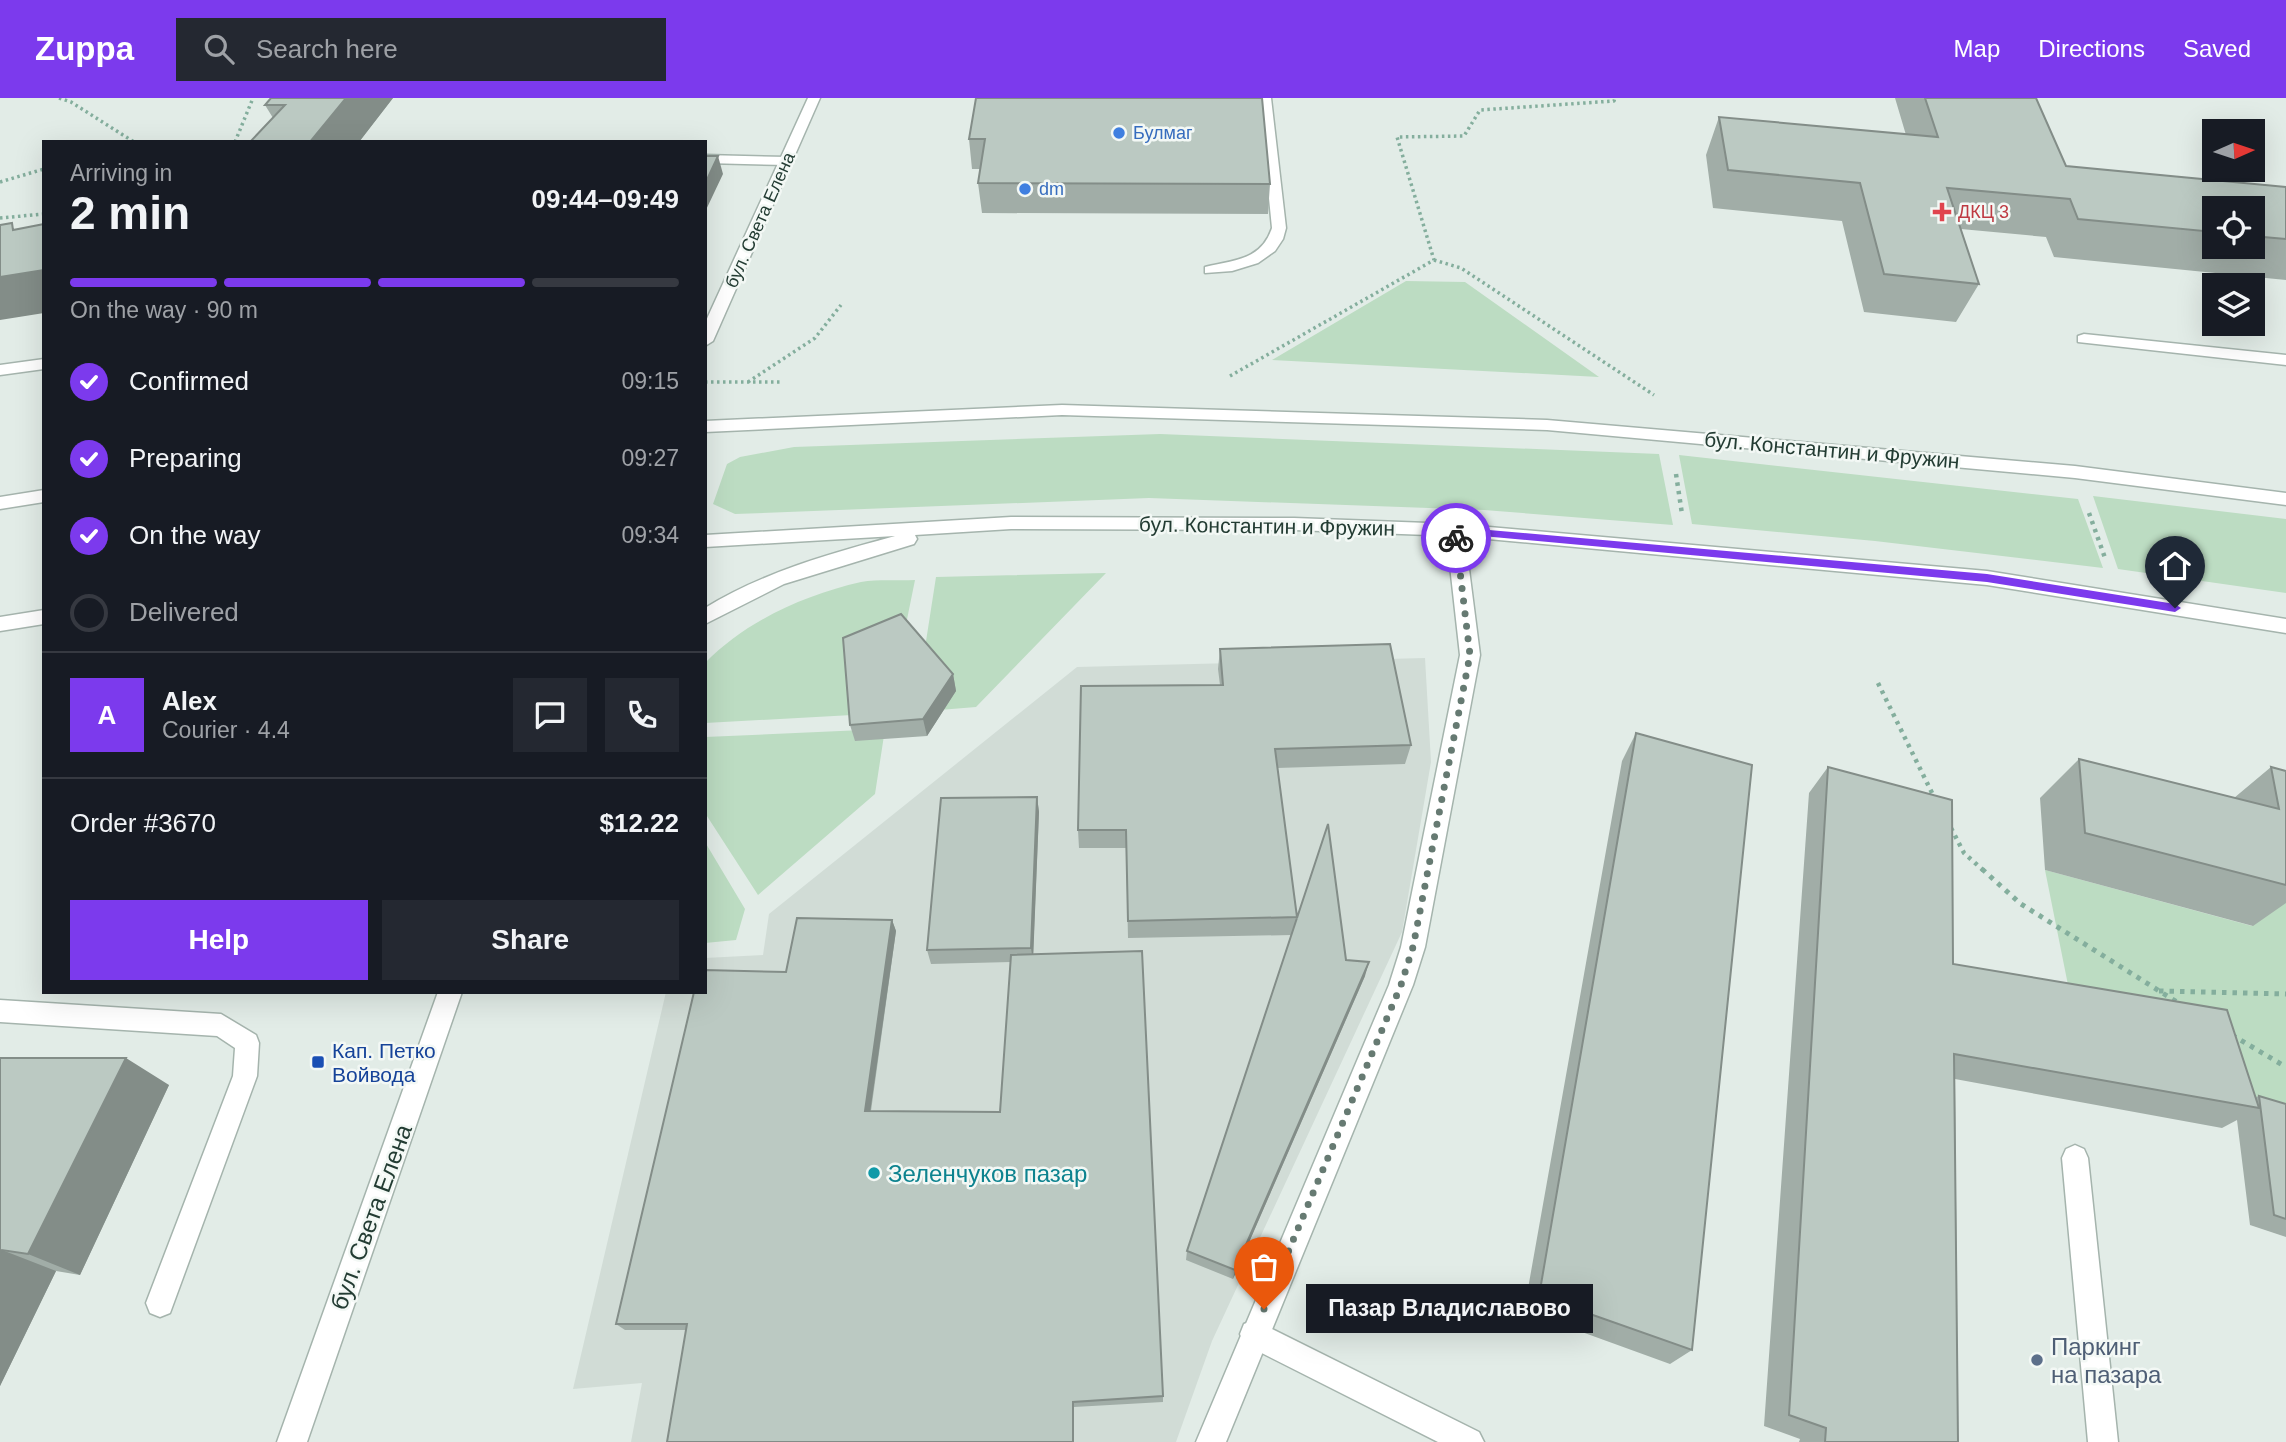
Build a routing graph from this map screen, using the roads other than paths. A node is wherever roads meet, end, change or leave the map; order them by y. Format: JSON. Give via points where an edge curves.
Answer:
{"nodes":[{"id":1,"x":814,"y":98,"type":"edge"},
{"id":2,"x":1265,"y":98,"type":"edge"},
{"id":3,"x":707,"y":159,"type":"edge"},
{"id":4,"x":787,"y":161,"type":"junction"},
{"id":5,"x":1210,"y":270,"type":"dead end"},
{"id":6,"x":707,"y":337,"type":"edge"},
{"id":7,"x":2084,"y":339,"type":"dead end"},
{"id":8,"x":2286,"y":360,"type":"edge"},
{"id":9,"x":42,"y":364,"type":"edge"},
{"id":10,"x":0,"y":370,"type":"edge"},
{"id":11,"x":707,"y":427,"type":"edge"},
{"id":12,"x":42,"y":496,"type":"edge"},
{"id":13,"x":2286,"y":499,"type":"edge"},
{"id":14,"x":0,"y":503,"type":"edge"},
{"id":15,"x":947,"y":528,"type":"junction"},
{"id":16,"x":1455,"y":530,"type":"junction"},
{"id":17,"x":707,"y":541,"type":"edge"},
{"id":18,"x":707,"y":616,"type":"edge"},
{"id":19,"x":42,"y":617,"type":"edge"},
{"id":20,"x":0,"y":624,"type":"edge"},
{"id":21,"x":2286,"y":626,"type":"edge"},
{"id":22,"x":449,"y":994,"type":"edge"},
{"id":23,"x":0,"y":1012,"type":"edge"},
{"id":24,"x":2074,"y":1158,"type":"dead end"},
{"id":25,"x":160,"y":1303,"type":"dead end"},
{"id":26,"x":1254,"y":1334,"type":"junction"},
{"id":27,"x":292,"y":1442,"type":"edge"},
{"id":28,"x":1211,"y":1442,"type":"edge"},
{"id":29,"x":1469,"y":1442,"type":"edge"},
{"id":30,"x":2103,"y":1442,"type":"edge"}],
"edges":[{"from":1,"to":4,"type":"street","name":"бул. Света Елена"},
{"from":2,"to":5,"type":"street","via":[[1279,228],[1276,240],[1252,261]]},
{"from":3,"to":4,"type":"street"},
{"from":4,"to":6,"type":"street","name":"бул. Света Елена"},
{"from":7,"to":8,"type":"street"},
{"from":9,"to":10,"type":"street"},
{"from":11,"to":13,"type":"street","name":"бул. Константин и Фружин","via":[[1062,410],[1547,425],[2075,472]]},
{"from":12,"to":14,"type":"street"},
{"from":15,"to":16,"type":"street","name":"бул. Константин и Фружин","via":[[1011,523]]},
{"from":15,"to":17,"type":"street","name":"бул. Константин и Фружин"},
{"from":15,"to":18,"type":"street","via":[[827,561],[733,598]]},
{"from":16,"to":21,"type":"street","name":"бул. Константин и Фружин","via":[[1987,578]]},
{"from":16,"to":26,"type":"street","via":[[1470,655],[1413,947]]},
{"from":19,"to":20,"type":"street"},
{"from":22,"to":27,"type":"street","name":"бул. Света Елена"},
{"from":23,"to":25,"type":"street","via":[[222,1025],[247,1043],[245,1076]]},
{"from":24,"to":30,"type":"street"},
{"from":26,"to":28,"type":"street"},
{"from":26,"to":29,"type":"street"}]}
